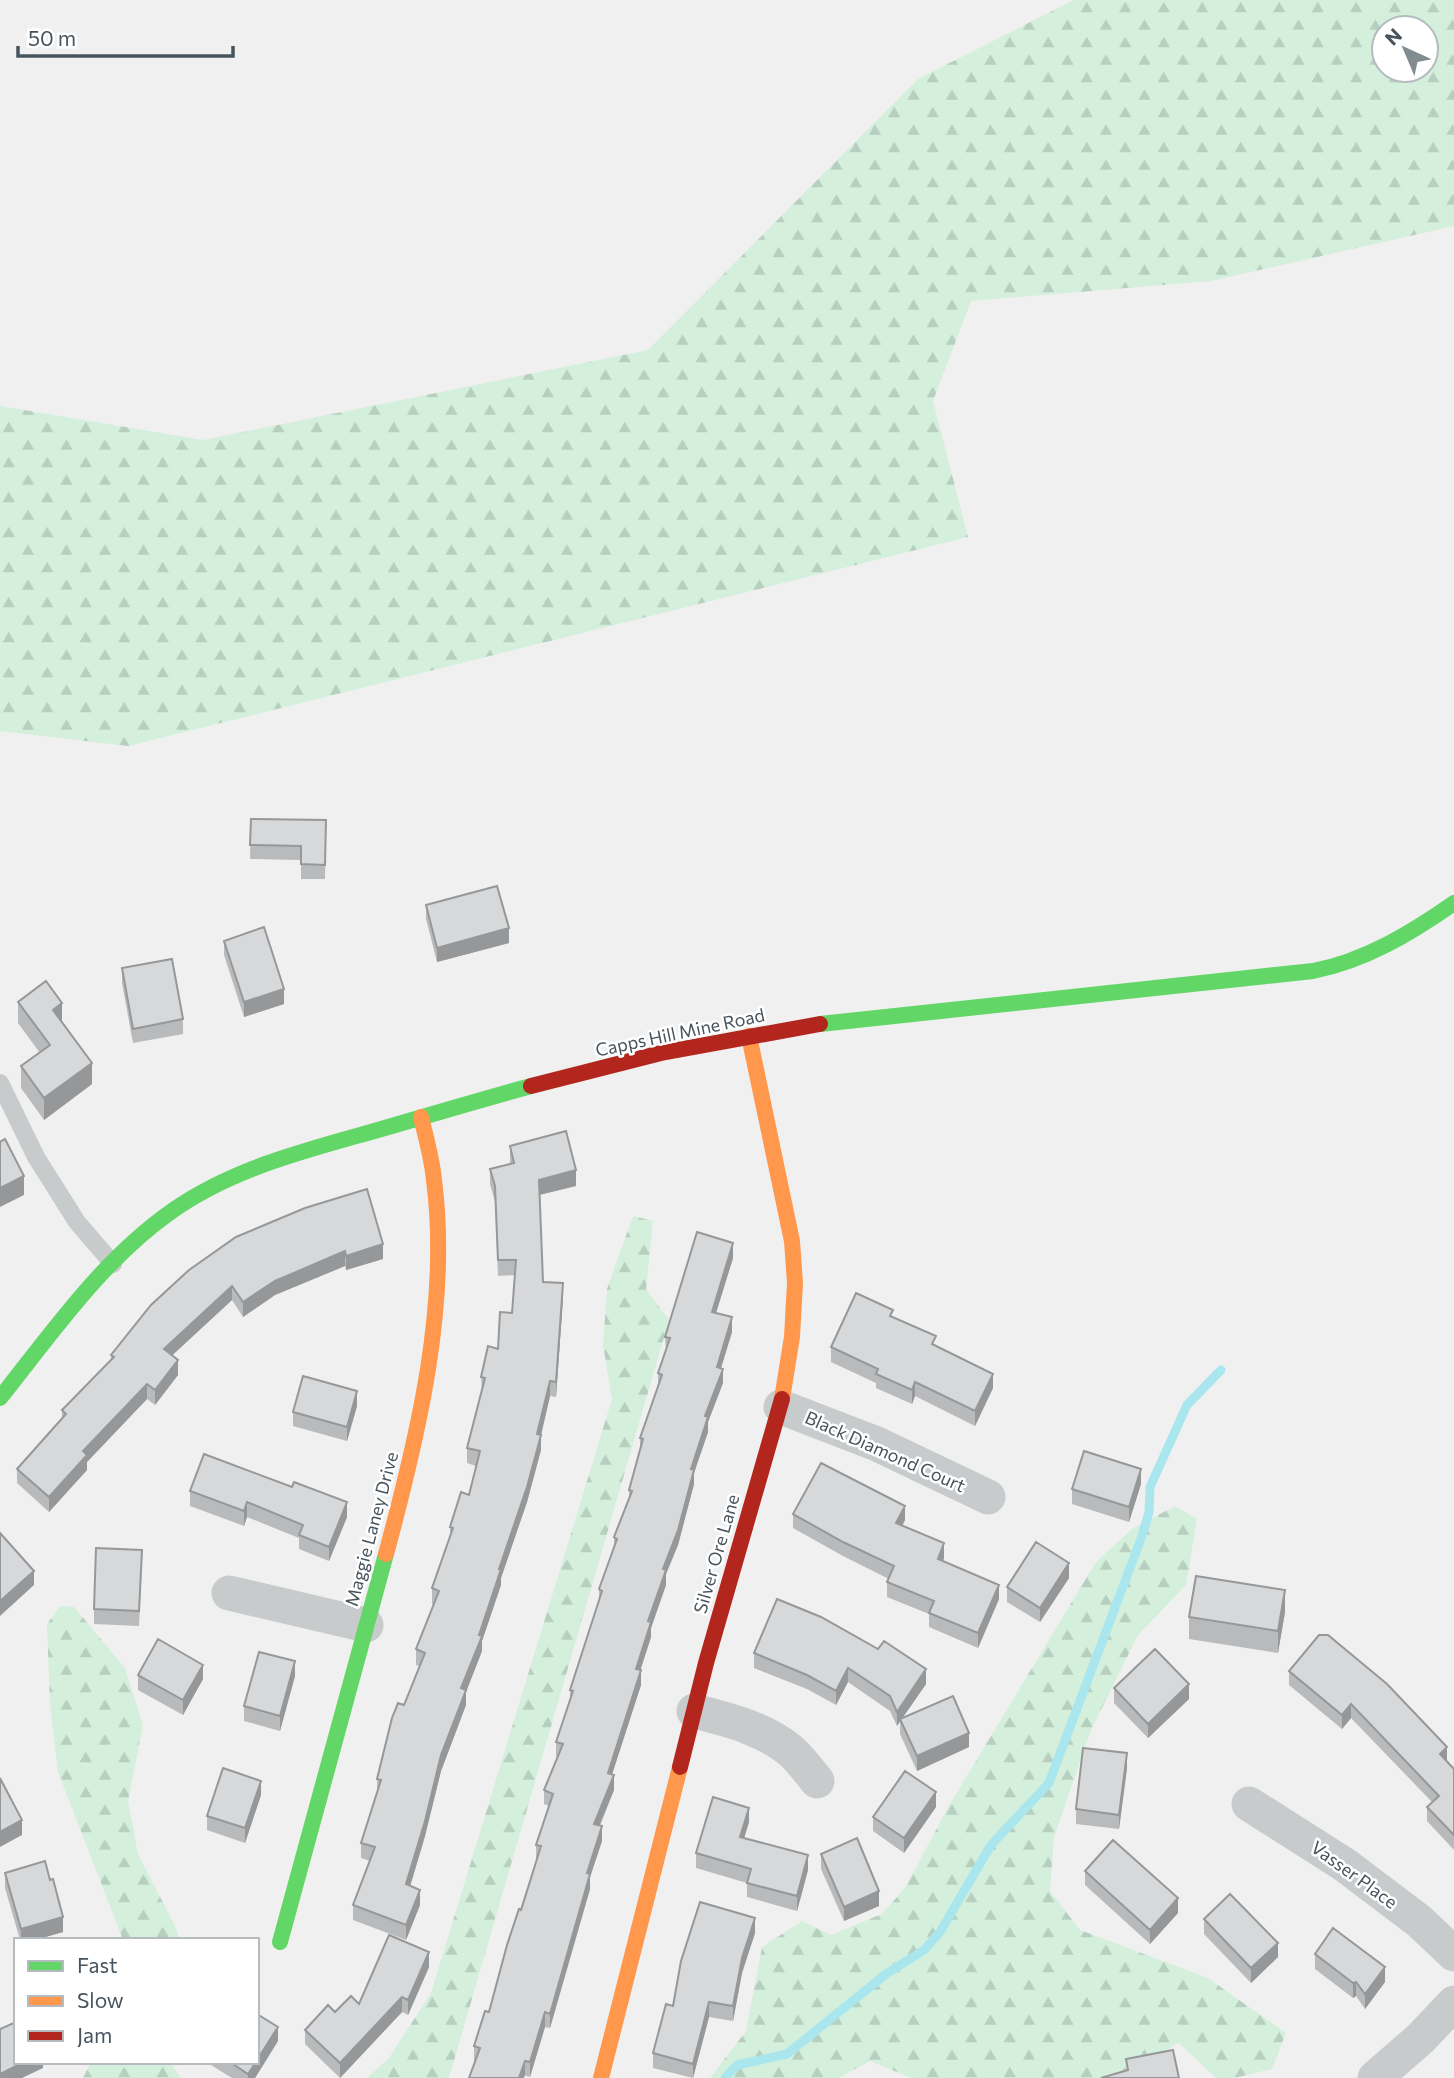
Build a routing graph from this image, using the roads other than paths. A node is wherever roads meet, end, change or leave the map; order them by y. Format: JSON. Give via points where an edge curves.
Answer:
{"nodes":[{"id":1,"x":1454,"y":903,"type":"edge"},
{"id":2,"x":748,"y":1036,"type":"junction"},
{"id":3,"x":0,"y":1083,"type":"edge"},
{"id":4,"x":421,"y":1118,"type":"junction"},
{"id":5,"x":113,"y":1264,"type":"junction"},
{"id":6,"x":0,"y":1398,"type":"edge"},
{"id":7,"x":781,"y":1407,"type":"junction"},
{"id":8,"x":988,"y":1497,"type":"dead end"},
{"id":9,"x":229,"y":1593,"type":"dead end"},
{"id":10,"x":366,"y":1625,"type":"junction"},
{"id":11,"x":694,"y":1712,"type":"junction"},
{"id":12,"x":817,"y":1781,"type":"dead end"},
{"id":13,"x":1249,"y":1804,"type":"dead end"},
{"id":14,"x":280,"y":1942,"type":"dead end"},
{"id":15,"x":1454,"y":1954,"type":"edge"},
{"id":16,"x":1454,"y":2003,"type":"edge"},
{"id":17,"x":601,"y":2078,"type":"edge"},
{"id":18,"x":1375,"y":2078,"type":"edge"}],
"edges":[{"from":1,"to":2,"type":"street","name":"Capps Hill Mine Road","via":[[1394,941],[1319,970],[820,1024]]},
{"from":2,"to":4,"type":"street","name":"Capps Hill Mine Road","via":[[639,1058]]},
{"from":2,"to":7,"type":"street","name":"Silver Ore Lane","via":[[792,1241],[792,1337]]},
{"from":3,"to":5,"type":"lane","via":[[70,1211]]},
{"from":4,"to":5,"type":"street","name":"Capps Hill Mine Road","via":[[297,1153],[229,1179],[170,1212]]},
{"from":4,"to":10,"type":"street","name":"Maggie Laney Drive","via":[[435,1184],[434,1319],[412,1457]]},
{"from":5,"to":6,"type":"street","name":"Capps Hill Mine Road"},
{"from":7,"to":8,"type":"street","name":"Black Diamond Court","via":[[877,1444]]},
{"from":7,"to":11,"type":"street","name":"Silver Ore Lane"},
{"from":9,"to":10,"type":"street"},
{"from":10,"to":14,"type":"street","name":"Maggie Laney Drive"},
{"from":11,"to":12,"type":"street","via":[[765,1733],[792,1752]]},
{"from":11,"to":17,"type":"street","name":"Silver Ore Lane"},
{"from":13,"to":15,"type":"street","name":"Vasser Place","via":[[1345,1865]]},
{"from":16,"to":18,"type":"street"}]}
